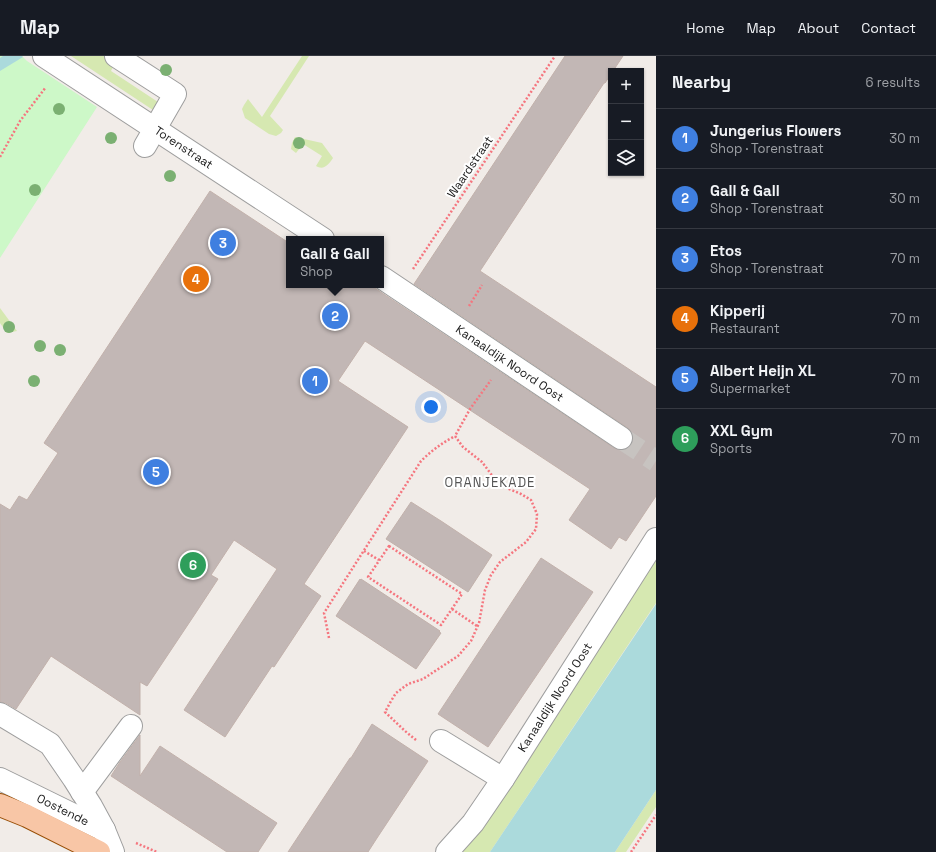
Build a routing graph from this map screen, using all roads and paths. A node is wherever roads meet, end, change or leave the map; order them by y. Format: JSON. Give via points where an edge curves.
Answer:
{"nodes":[{"id":1,"x":44,"y":56,"type":"edge"},
{"id":2,"x":116,"y":56,"type":"edge"},
{"id":3,"x":555,"y":56,"type":"edge"},
{"id":4,"x":62,"y":68,"type":"junction"},
{"id":5,"x":150,"y":137,"type":"junction"},
{"id":6,"x":0,"y":156,"type":"edge"},
{"id":7,"x":318,"y":236,"type":"edge"},
{"id":8,"x":384,"y":279,"type":"edge"},
{"id":9,"x":399,"y":289,"type":"junction"},
{"id":10,"x":505,"y":360,"type":"junction"},
{"id":11,"x":455,"y":436,"type":"junction"},
{"id":12,"x":621,"y":438,"type":"tunnel mouth"},
{"id":13,"x":656,"y":539,"type":"edge"},
{"id":14,"x":364,"y":550,"type":"junction"},
{"id":15,"x":379,"y":560,"type":"junction"},
{"id":16,"x":452,"y":609,"type":"junction"},
{"id":17,"x":477,"y":626,"type":"junction"},
{"id":18,"x":329,"y":638,"type":"dead end"},
{"id":19,"x":0,"y":714,"type":"edge"},
{"id":20,"x":131,"y":726,"type":"dead end"},
{"id":21,"x":431,"y":743,"type":"joint"},
{"id":22,"x":0,"y":779,"type":"edge"},
{"id":23,"x":503,"y":779,"type":"junction"},
{"id":24,"x":82,"y":792,"type":"junction"},
{"id":25,"x":0,"y":805,"type":"edge"},
{"id":26,"x":656,"y":815,"type":"edge"},
{"id":27,"x":104,"y":830,"type":"junction"},
{"id":28,"x":99,"y":852,"type":"edge"},
{"id":29,"x":113,"y":852,"type":"edge"},
{"id":30,"x":447,"y":852,"type":"edge"},
{"id":31,"x":631,"y":852,"type":"edge"}],
"edges":[{"from":1,"to":4,"type":"street","name":"Torenstraat"},
{"from":2,"to":5,"type":"street","via":[[175,94]]},
{"from":3,"to":9,"type":"path","name":"Waardstraat"},
{"from":4,"to":5,"type":"street","name":"Torenstraat"},
{"from":4,"to":6,"type":"path","via":[[20,121]]},
{"from":5,"to":7,"type":"street","name":"Torenstraat"},
{"from":8,"to":9,"type":"street"},
{"from":9,"to":10,"type":"street","name":"Kanaaldijk Noord Oost"},
{"from":10,"to":11,"type":"path","via":[[470,409]]},
{"from":10,"to":12,"type":"street","name":"Kanaaldijk Noord Oost"},
{"from":11,"to":14,"type":"path","via":[[421,461]]},
{"from":11,"to":17,"type":"path","via":[[463,447],[482,462],[494,478],[531,500],[537,514],[536,529],[526,542],[500,562],[491,575]]},
{"from":13,"to":23,"type":"street","name":"Kanaaldijk Noord Oost"},
{"from":14,"to":15,"type":"path"},
{"from":14,"to":18,"type":"path","via":[[324,613]]},
{"from":15,"to":16,"type":"path","via":[[388,546],[462,594]]},
{"from":15,"to":16,"type":"path","via":[[368,577],[441,625]]},
{"from":16,"to":17,"type":"path"},
{"from":17,"to":21,"type":"path","via":[[471,642],[458,656],[424,679],[408,684],[396,693],[385,712],[405,731]]},
{"from":19,"to":24,"type":"street","via":[[50,744]]},
{"from":20,"to":24,"type":"street"},
{"from":21,"to":23,"type":"street"},
{"from":22,"to":27,"type":"street","name":"Oostende"},
{"from":23,"to":30,"type":"street","name":"Kanaaldijk Noord Oost","via":[[473,824]]},
{"from":24,"to":27,"type":"street"},
{"from":25,"to":28,"type":"main road","name":"Oostende"},
{"from":26,"to":31,"type":"path"},
{"from":27,"to":29,"type":"street","name":"Oostende"}]}
